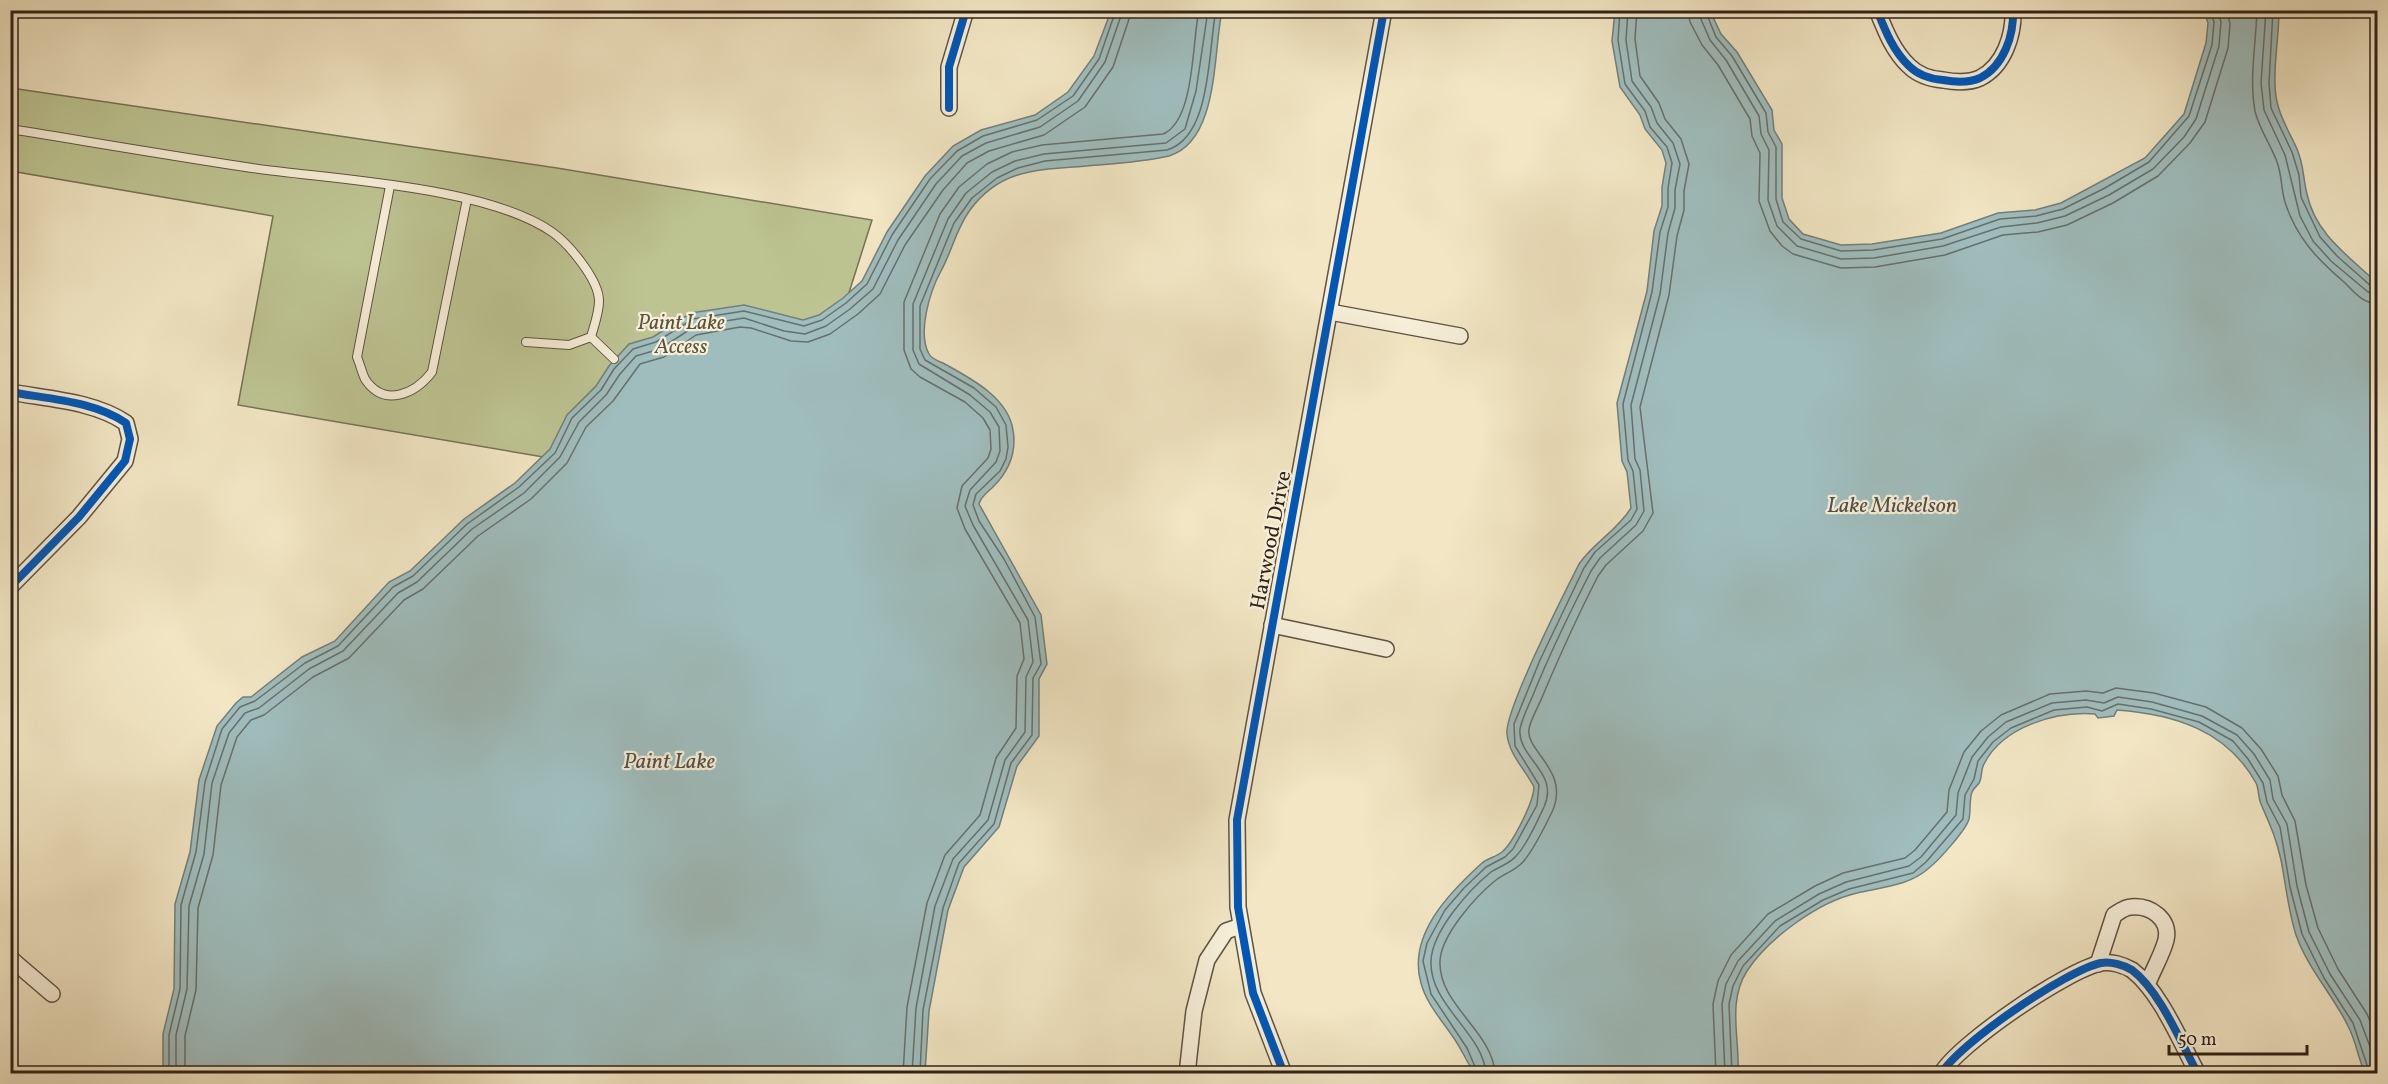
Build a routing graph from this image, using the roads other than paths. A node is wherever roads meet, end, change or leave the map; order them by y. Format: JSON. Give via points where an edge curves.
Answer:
{"nodes":[{"id":1,"x":966,"y":10,"type":"edge"},
{"id":2,"x":1384,"y":10,"type":"edge"},
{"id":3,"x":1877,"y":10,"type":"edge"},
{"id":4,"x":2013,"y":10,"type":"edge"},
{"id":5,"x":950,"y":108,"type":"dead end"},
{"id":6,"x":10,"y":129,"type":"edge"},
{"id":7,"x":390,"y":186,"type":"junction"},
{"id":8,"x":467,"y":199,"type":"junction"},
{"id":9,"x":1330,"y":312,"type":"junction"},
{"id":10,"x":1460,"y":336,"type":"dead end"},
{"id":11,"x":591,"y":337,"type":"junction"},
{"id":12,"x":526,"y":342,"type":"dead end"},
{"id":13,"x":614,"y":359,"type":"dead end"},
{"id":14,"x":10,"y":392,"type":"edge"},
{"id":15,"x":10,"y":587,"type":"edge"},
{"id":16,"x":1272,"y":625,"type":"junction"},
{"id":17,"x":1386,"y":649,"type":"dead end"},
{"id":18,"x":1241,"y":926,"type":"junction"},
{"id":19,"x":10,"y":958,"type":"edge"},
{"id":20,"x":2098,"y":964,"type":"junction"},
{"id":21,"x":2146,"y":985,"type":"junction"},
{"id":22,"x":52,"y":994,"type":"dead end"},
{"id":23,"x":1187,"y":1074,"type":"edge"},
{"id":24,"x":1284,"y":1074,"type":"edge"},
{"id":25,"x":1941,"y":1074,"type":"edge"},
{"id":26,"x":2198,"y":1074,"type":"edge"}],
"edges":[{"from":1,"to":5,"type":"street","via":[[949,68]]},
{"from":2,"to":9,"type":"street","name":"Harwood Drive"},
{"from":3,"to":4,"type":"street","via":[[1888,38],[1910,67],[1931,79],[1958,82],[1980,78],[2000,60],[2013,27]]},
{"from":6,"to":7,"type":"lane"},
{"from":7,"to":8,"type":"lane"},
{"from":7,"to":8,"type":"lane","via":[[357,357],[366,380],[385,395],[401,396],[422,386],[432,372]]},
{"from":8,"to":11,"type":"lane","via":[[507,210],[551,232],[581,257],[599,300]]},
{"from":9,"to":10,"type":"street"},
{"from":9,"to":16,"type":"street","name":"Harwood Drive"},
{"from":11,"to":12,"type":"lane","via":[[569,345]]},
{"from":11,"to":13,"type":"lane"},
{"from":14,"to":15,"type":"street","via":[[80,404],[117,417],[126,423],[130,439],[125,461],[79,517]]},
{"from":16,"to":17,"type":"street"},
{"from":16,"to":18,"type":"street","name":"Harwood Drive","via":[[1237,820]]},
{"from":18,"to":23,"type":"street","via":[[1226,931],[1208,960],[1194,1011]]},
{"from":18,"to":24,"type":"street","name":"Harwood Drive","via":[[1253,993]]},
{"from":19,"to":22,"type":"street"},
{"from":20,"to":21,"type":"street","via":[[2109,962],[2130,969]]},
{"from":20,"to":21,"type":"street","via":[[2114,915],[2128,907],[2156,912],[2166,924],[2166,939]]},
{"from":20,"to":25,"type":"street","via":[[2058,984],[1965,1044]]},
{"from":21,"to":26,"type":"street"}]}
